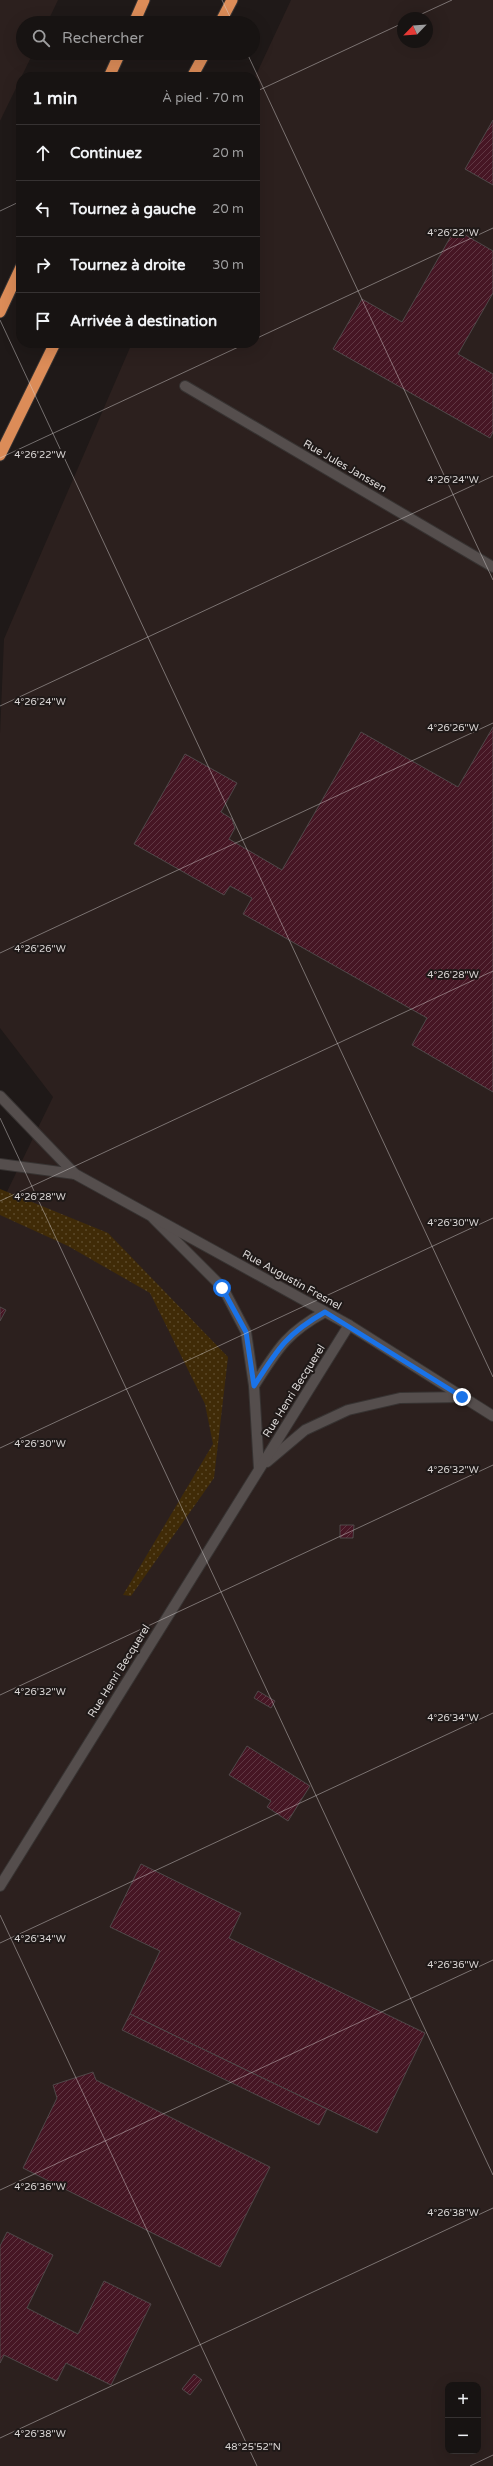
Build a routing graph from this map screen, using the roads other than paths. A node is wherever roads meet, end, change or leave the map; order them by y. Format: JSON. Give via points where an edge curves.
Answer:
{"nodes":[{"id":1,"x":144,"y":0,"type":"edge"},
{"id":2,"x":232,"y":0,"type":"edge"},
{"id":3,"x":137,"y":16,"type":"edge"},
{"id":4,"x":224,"y":16,"type":"edge"},
{"id":5,"x":117,"y":60,"type":"edge"},
{"id":6,"x":201,"y":60,"type":"edge"},
{"id":7,"x":111,"y":72,"type":"edge"},
{"id":8,"x":195,"y":72,"type":"edge"},
{"id":9,"x":16,"y":278,"type":"edge"},
{"id":10,"x":0,"y":312,"type":"edge"},
{"id":11,"x":53,"y":348,"type":"edge"},
{"id":12,"x":185,"y":386,"type":"dead end"},
{"id":13,"x":0,"y":455,"type":"edge"},
{"id":14,"x":493,"y":567,"type":"edge"},
{"id":15,"x":0,"y":1096,"type":"edge"},
{"id":16,"x":0,"y":1164,"type":"edge"},
{"id":17,"x":75,"y":1174,"type":"junction"},
{"id":18,"x":148,"y":1214,"type":"junction"},
{"id":19,"x":325,"y":1312,"type":"junction"},
{"id":20,"x":349,"y":1325,"type":"junction"},
{"id":21,"x":254,"y":1386,"type":"junction"},
{"id":22,"x":462,"y":1397,"type":"junction"},
{"id":23,"x":493,"y":1416,"type":"edge"},
{"id":24,"x":259,"y":1469,"type":"junction"},
{"id":25,"x":0,"y":1886,"type":"edge"}],
"edges":[{"from":1,"to":3,"type":"highway"},
{"from":2,"to":4,"type":"highway"},
{"from":5,"to":7,"type":"highway"},
{"from":6,"to":8,"type":"highway"},
{"from":9,"to":10,"type":"highway"},
{"from":11,"to":13,"type":"highway"},
{"from":12,"to":14,"type":"street","name":"Rue Jules Janssen"},
{"from":15,"to":17,"type":"street"},
{"from":16,"to":17,"type":"street"},
{"from":17,"to":18,"type":"street","name":"Rue Augustin Fresnel"},
{"from":18,"to":19,"type":"street","name":"Rue Augustin Fresnel"},
{"from":18,"to":21,"type":"street","name":"Rue Henri Becquerel","via":[[222,1288],[246,1332]]},
{"from":19,"to":20,"type":"street","name":"Rue Augustin Fresnel"},
{"from":19,"to":21,"type":"street","via":[[304,1323],[281,1344]]},
{"from":20,"to":22,"type":"street","name":"Rue Augustin Fresnel"},
{"from":20,"to":24,"type":"street","name":"Rue Henri Becquerel"},
{"from":21,"to":24,"type":"street","name":"Rue Henri Becquerel"},
{"from":22,"to":23,"type":"street","name":"Rue Augustin Fresnel"},
{"from":22,"to":24,"type":"street","name":"Rue Henri Becquerel","via":[[400,1398],[348,1410],[305,1430]]},
{"from":24,"to":25,"type":"street","name":"Rue Henri Becquerel"}]}
